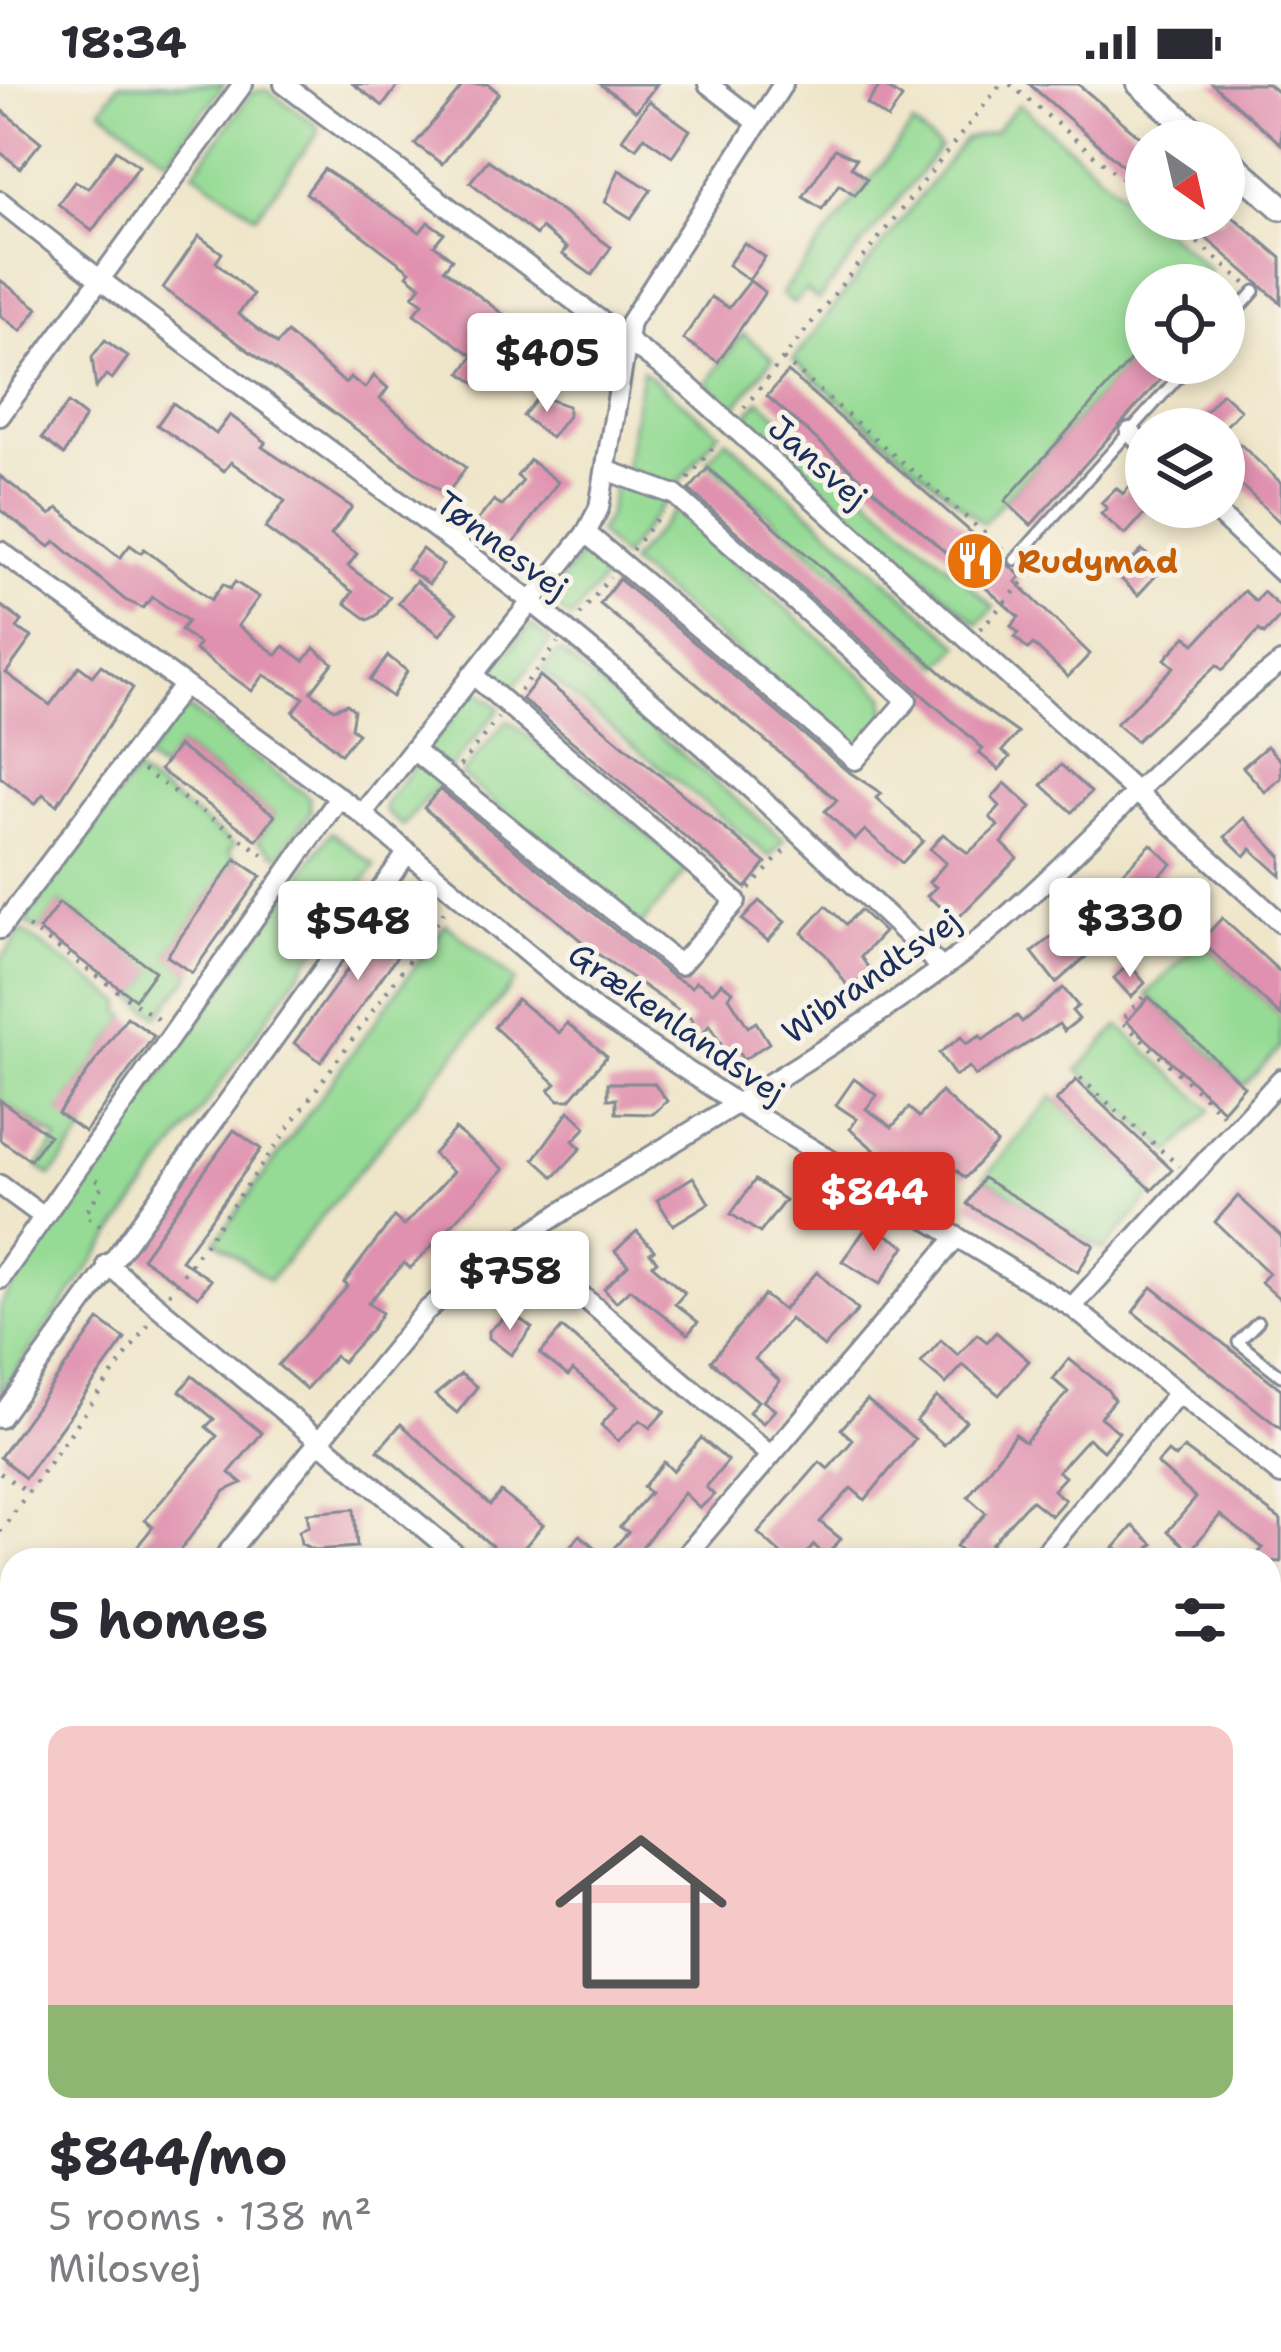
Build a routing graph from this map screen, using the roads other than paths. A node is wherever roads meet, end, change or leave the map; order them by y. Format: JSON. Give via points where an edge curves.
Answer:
{"nodes":[{"id":1,"x":242,"y":84,"type":"edge"},
{"id":2,"x":284,"y":84,"type":"edge"},
{"id":3,"x":708,"y":84,"type":"edge"},
{"id":4,"x":782,"y":84,"type":"edge"},
{"id":5,"x":1140,"y":84,"type":"edge"},
{"id":6,"x":1181,"y":120,"type":"edge"},
{"id":7,"x":757,"y":122,"type":"junction"},
{"id":8,"x":1245,"y":176,"type":"edge"},
{"id":9,"x":0,"y":201,"type":"edge"},
{"id":10,"x":1281,"y":207,"type":"edge"},
{"id":11,"x":99,"y":281,"type":"junction"},
{"id":12,"x":1255,"y":291,"type":"road end"},
{"id":13,"x":1245,"y":302,"type":"edge"},
{"id":14,"x":626,"y":342,"type":"junction"},
{"id":15,"x":1172,"y":384,"type":"edge"},
{"id":16,"x":1151,"y":408,"type":"edge"},
{"id":17,"x":0,"y":416,"type":"edge"},
{"id":18,"x":1125,"y":438,"type":"edge"},
{"id":19,"x":606,"y":470,"type":"junction"},
{"id":20,"x":1234,"y":528,"type":"edge"},
{"id":21,"x":586,"y":533,"type":"junction"},
{"id":22,"x":0,"y":551,"type":"edge"},
{"id":23,"x":1015,"y":560,"type":"road end"},
{"id":24,"x":1281,"y":572,"type":"edge"},
{"id":25,"x":530,"y":602,"type":"junction"},
{"id":26,"x":1281,"y":663,"type":"edge"},
{"id":27,"x":472,"y":674,"type":"junction"},
{"id":28,"x":184,"y":685,"type":"junction"},
{"id":29,"x":413,"y":749,"type":"junction"},
{"id":30,"x":1138,"y":791,"type":"junction"},
{"id":31,"x":340,"y":798,"type":"junction"},
{"id":32,"x":362,"y":814,"type":"junction"},
{"id":33,"x":408,"y":852,"type":"junction"},
{"id":34,"x":5,"y":922,"type":"edge"},
{"id":35,"x":1281,"y":923,"type":"edge"},
{"id":36,"x":942,"y":968,"type":"junction"},
{"id":37,"x":1281,"y":1079,"type":"edge"},
{"id":38,"x":736,"y":1103,"type":"junction"},
{"id":39,"x":0,"y":1185,"type":"edge"},
{"id":40,"x":44,"y":1217,"type":"junction"},
{"id":41,"x":957,"y":1238,"type":"junction"},
{"id":42,"x":517,"y":1241,"type":"junction"},
{"id":43,"x":107,"y":1264,"type":"junction"},
{"id":44,"x":0,"y":1280,"type":"edge"},
{"id":45,"x":1072,"y":1307,"type":"junction"},
{"id":46,"x":1258,"y":1322,"type":"dead end"},
{"id":47,"x":1281,"y":1376,"type":"edge"},
{"id":48,"x":1178,"y":1393,"type":"junction"},
{"id":49,"x":0,"y":1418,"type":"edge"},
{"id":50,"x":320,"y":1442,"type":"junction"},
{"id":51,"x":770,"y":1455,"type":"junction"},
{"id":52,"x":1278,"y":1465,"type":"edge"},
{"id":53,"x":232,"y":1548,"type":"edge"},
{"id":54,"x":448,"y":1548,"type":"edge"},
{"id":55,"x":692,"y":1548,"type":"edge"},
{"id":56,"x":1049,"y":1548,"type":"edge"}],
"edges":[{"from":1,"to":11,"type":"street"},
{"from":2,"to":14,"type":"street","name":"Jansvej"},
{"from":3,"to":7,"type":"street"},
{"from":4,"to":7,"type":"street"},
{"from":5,"to":6,"type":"street"},
{"from":7,"to":14,"type":"street","via":[[641,301]]},
{"from":8,"to":10,"type":"street"},
{"from":9,"to":11,"type":"street","name":"Tønnesvej"},
{"from":11,"to":17,"type":"street"},
{"from":11,"to":25,"type":"street","name":"Tønnesvej"},
{"from":12,"to":13,"type":"lane"},
{"from":14,"to":19,"type":"street"},
{"from":14,"to":30,"type":"street","name":"Jansvej","via":[[688,386]]},
{"from":15,"to":16,"type":"lane"},
{"from":18,"to":23,"type":"lane"},
{"from":19,"to":21,"type":"street"},
{"from":19,"to":21,"type":"street","via":[[675,495],[907,700],[855,760]]},
{"from":20,"to":24,"type":"street"},
{"from":21,"to":25,"type":"street"},
{"from":22,"to":28,"type":"street","name":"Grækenlandsvej"},
{"from":25,"to":27,"type":"street"},
{"from":25,"to":36,"type":"street","name":"Tønnesvej","via":[[800,832]]},
{"from":26,"to":30,"type":"street","name":"Wibrandtsvej"},
{"from":27,"to":29,"type":"street"},
{"from":27,"to":29,"type":"street","via":[[736,901],[680,965]]},
{"from":28,"to":31,"type":"street","name":"Grækenlandsvej"},
{"from":28,"to":34,"type":"street"},
{"from":29,"to":32,"type":"street"},
{"from":30,"to":35,"type":"street","name":"Jansvej"},
{"from":30,"to":36,"type":"street","name":"Wibrandtsvej","via":[[1061,871]]},
{"from":31,"to":32,"type":"street","name":"Grækenlandsvej"},
{"from":31,"to":40,"type":"street"},
{"from":32,"to":33,"type":"street","name":"Grækenlandsvej"},
{"from":33,"to":38,"type":"street","name":"Grækenlandsvej","via":[[596,1011]]},
{"from":33,"to":43,"type":"street"},
{"from":36,"to":38,"type":"street","name":"Wibrandtsvej"},
{"from":37,"to":45,"type":"street"},
{"from":38,"to":41,"type":"street","name":"Grækenlandsvej"},
{"from":38,"to":42,"type":"street","name":"Wibrandtsvej"},
{"from":39,"to":40,"type":"street"},
{"from":40,"to":44,"type":"street"},
{"from":41,"to":45,"type":"street","name":"Grækenlandsvej"},
{"from":41,"to":51,"type":"street"},
{"from":42,"to":50,"type":"street","name":"Wibrandtsvej","via":[[425,1312]]},
{"from":42,"to":51,"type":"street"},
{"from":43,"to":49,"type":"street"},
{"from":43,"to":50,"type":"street"},
{"from":45,"to":48,"type":"street","name":"Grækenlandsvej"},
{"from":46,"to":47,"type":"lane","via":[[1238,1342]]},
{"from":48,"to":52,"type":"street","name":"Grækenlandsvej"},
{"from":48,"to":56,"type":"street"},
{"from":50,"to":53,"type":"street","name":"Wibrandtsvej"},
{"from":50,"to":54,"type":"street"},
{"from":51,"to":55,"type":"street"}]}
